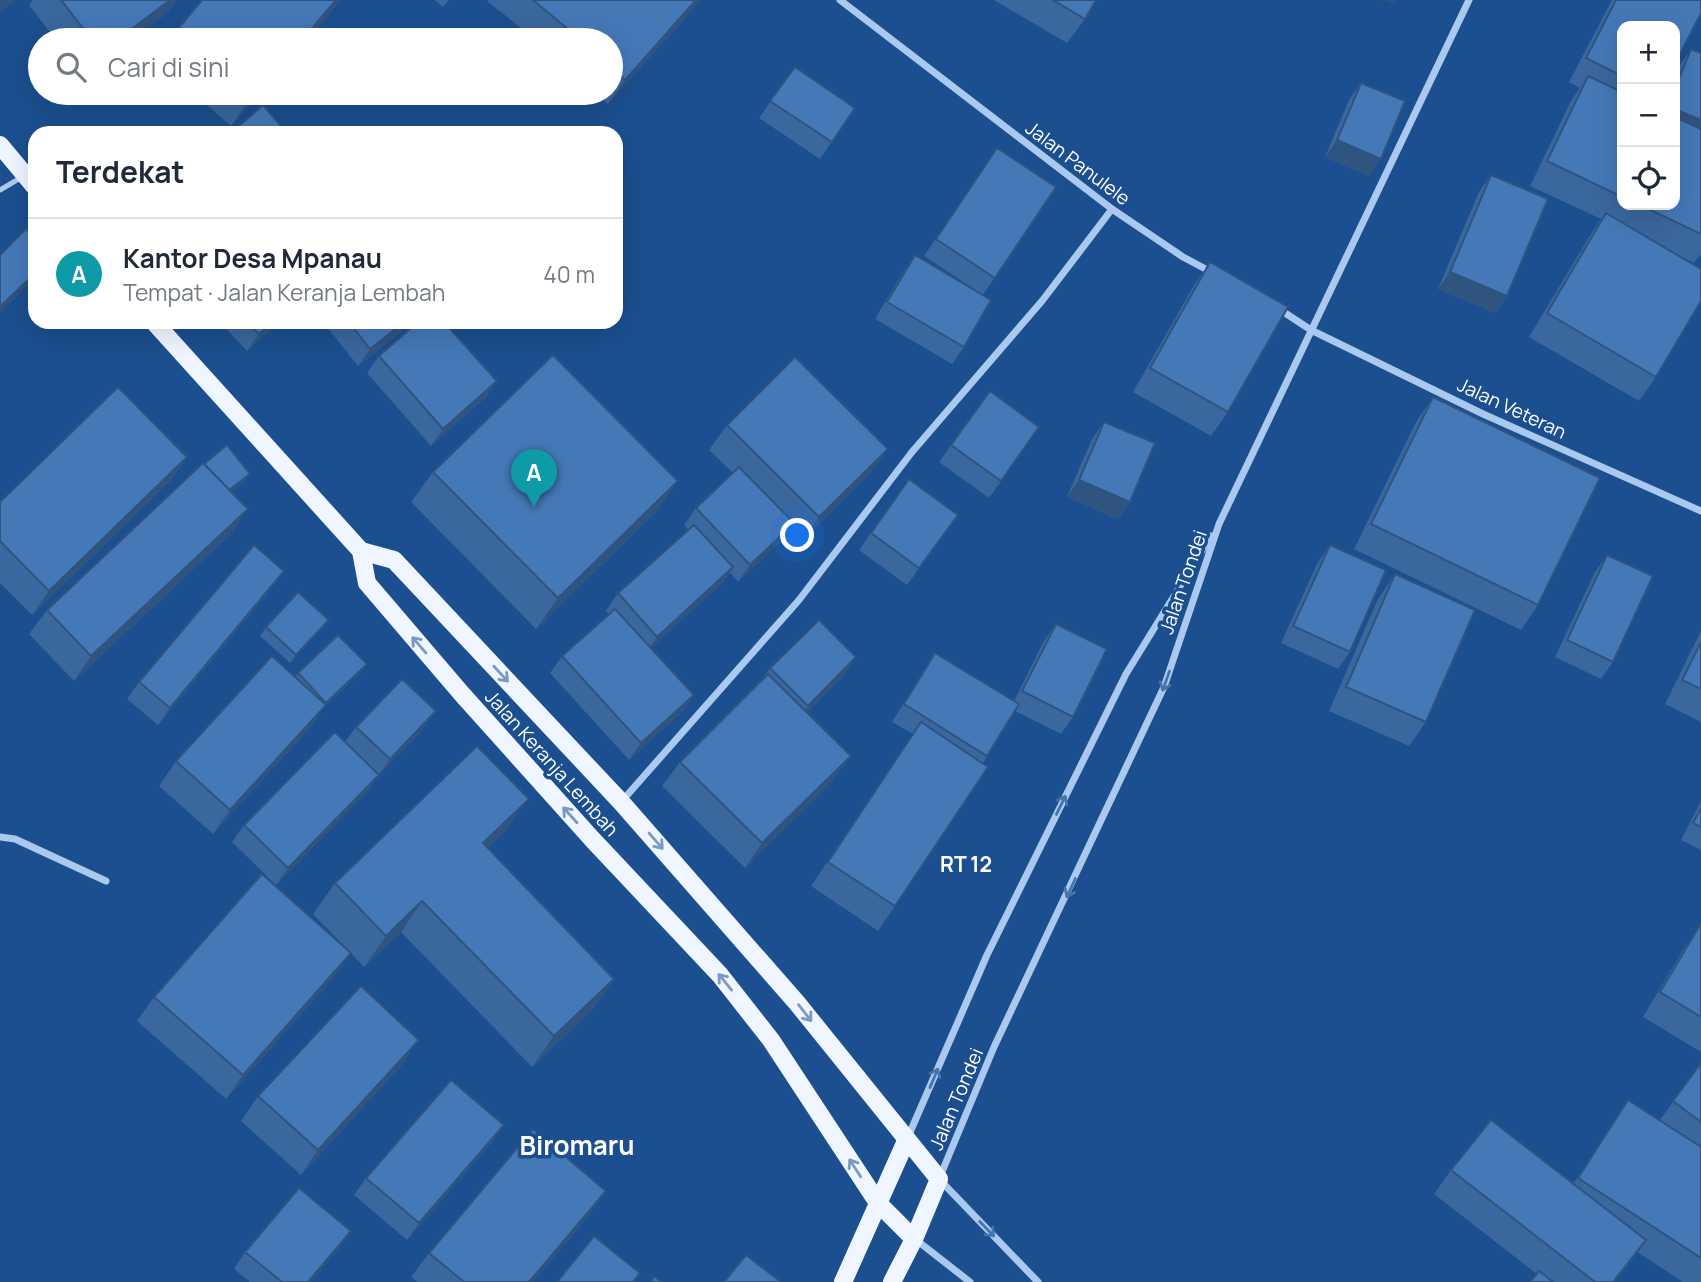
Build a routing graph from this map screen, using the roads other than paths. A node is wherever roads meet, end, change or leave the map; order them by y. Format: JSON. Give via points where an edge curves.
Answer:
{"nodes":[{"id":1,"x":840,"y":0,"type":"edge"},
{"id":2,"x":1469,"y":0,"type":"edge"},
{"id":3,"x":0,"y":145,"type":"edge"},
{"id":4,"x":28,"y":179,"type":"edge"},
{"id":5,"x":28,"y":182,"type":"edge"},
{"id":6,"x":0,"y":190,"type":"edge"},
{"id":7,"x":1112,"y":209,"type":"junction"},
{"id":8,"x":1217,"y":275,"type":"edge"},
{"id":9,"x":1272,"y":305,"type":"edge"},
{"id":10,"x":160,"y":329,"type":"edge"},
{"id":11,"x":1311,"y":330,"type":"junction"},
{"id":12,"x":1701,"y":511,"type":"edge"},
{"id":13,"x":1219,"y":524,"type":"junction"},
{"id":14,"x":361,"y":551,"type":"junction"},
{"id":15,"x":621,"y":802,"type":"junction"},
{"id":16,"x":0,"y":837,"type":"edge"},
{"id":17,"x":106,"y":881,"type":"dead end"},
{"id":18,"x":906,"y":1141,"type":"junction"},
{"id":19,"x":939,"y":1180,"type":"junction"},
{"id":20,"x":878,"y":1203,"type":"junction"},
{"id":21,"x":914,"y":1239,"type":"junction"},
{"id":22,"x":843,"y":1282,"type":"edge"},
{"id":23,"x":892,"y":1282,"type":"edge"},
{"id":24,"x":970,"y":1282,"type":"edge"},
{"id":25,"x":1038,"y":1282,"type":"edge"}],
"edges":[{"from":1,"to":7,"type":"street","name":"Jalan Panulele"},
{"from":2,"to":11,"type":"street","name":"Jalan Tondei"},
{"from":3,"to":4,"type":"main road"},
{"from":5,"to":6,"type":"lane"},
{"from":7,"to":8,"type":"street","name":"Jalan Panulele"},
{"from":7,"to":15,"type":"street","via":[[1042,301],[912,452],[800,600]]},
{"from":9,"to":11,"type":"street"},
{"from":10,"to":14,"type":"main road","name":"Jalan Keranja Lembah"},
{"from":11,"to":12,"type":"street","name":"Jalan Veteran","via":[[1483,414]]},
{"from":11,"to":13,"type":"street","name":"Jalan Tondei"},
{"from":18,"to":13,"type":"street","one_way":true,"via":[[987,955],[1126,674]]},
{"from":13,"to":19,"type":"street","name":"Jalan Tondei","one_way":true,"via":[[1164,687],[994,1048]]},
{"from":14,"to":15,"type":"main road","one_way":true,"via":[[394,560]]},
{"from":20,"to":14,"type":"main road","name":"Jalan Keranja Lembah","one_way":true,"via":[[771,1040],[720,975],[557,800],[367,583]]},
{"from":15,"to":18,"type":"main road","one_way":true,"via":[[797,1003]]},
{"from":16,"to":17,"type":"street","via":[[16,839]]},
{"from":18,"to":19,"type":"main road"},
{"from":18,"to":20,"type":"main road"},
{"from":19,"to":21,"type":"main road"},
{"from":19,"to":25,"type":"street","one_way":true},
{"from":20,"to":21,"type":"main road","name":"Jalan Keranja Lembah"},
{"from":20,"to":22,"type":"main road"},
{"from":21,"to":23,"type":"main road"},
{"from":21,"to":24,"type":"street"}]}
